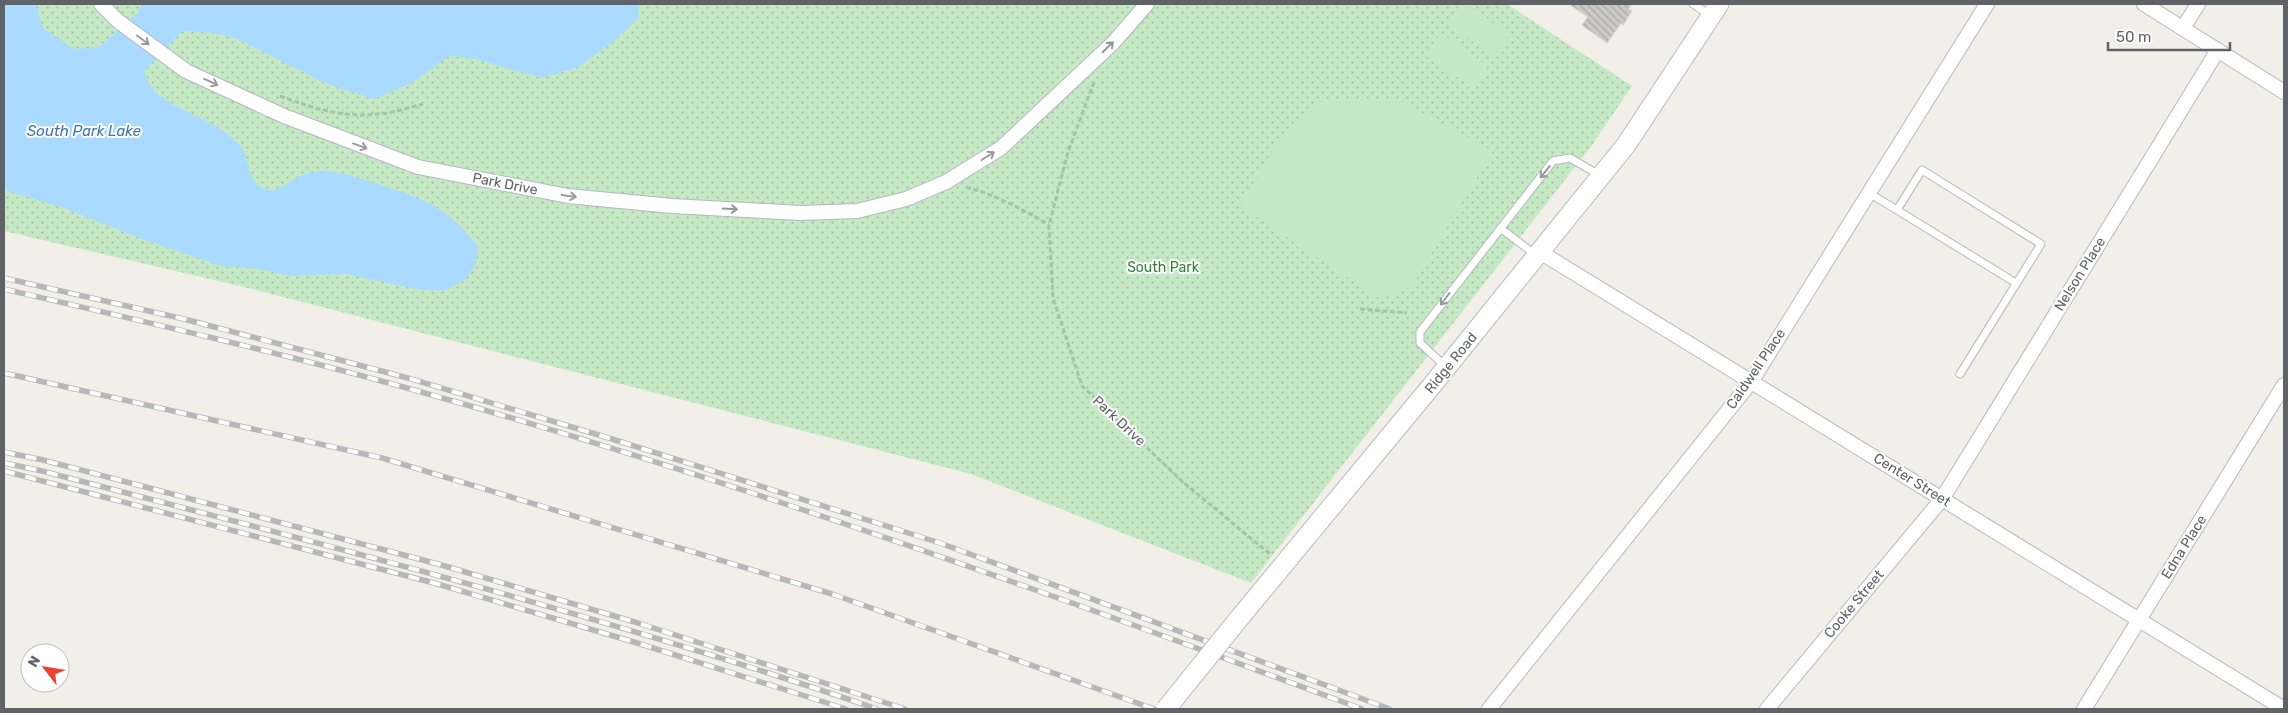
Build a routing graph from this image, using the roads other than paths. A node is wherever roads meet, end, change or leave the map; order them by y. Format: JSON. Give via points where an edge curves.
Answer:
{"nodes":[{"id":1,"x":101,"y":4,"type":"edge"},
{"id":2,"x":1147,"y":4,"type":"edge"},
{"id":3,"x":1693,"y":4,"type":"edge"},
{"id":4,"x":1987,"y":4,"type":"edge"},
{"id":5,"x":2144,"y":4,"type":"edge"},
{"id":6,"x":2198,"y":4,"type":"edge"},
{"id":7,"x":1715,"y":10,"type":"edge"},
{"id":8,"x":2183,"y":28,"type":"junction"},
{"id":9,"x":2218,"y":50,"type":"junction"},
{"id":10,"x":2284,"y":92,"type":"edge"},
{"id":11,"x":1601,"y":176,"type":"junction"},
{"id":12,"x":1869,"y":193,"type":"junction"},
{"id":13,"x":1897,"y":210,"type":"junction"},
{"id":14,"x":1500,"y":228,"type":"junction"},
{"id":15,"x":1539,"y":254,"type":"junction"},
{"id":16,"x":2016,"y":283,"type":"junction"},
{"id":17,"x":1446,"y":368,"type":"junction"},
{"id":18,"x":1960,"y":374,"type":"dead end"},
{"id":19,"x":1751,"y":382,"type":"junction"},
{"id":20,"x":2284,"y":385,"type":"edge"},
{"id":21,"x":1942,"y":499,"type":"junction"},
{"id":22,"x":2139,"y":620,"type":"junction"},
{"id":23,"x":1166,"y":709,"type":"edge"},
{"id":24,"x":1489,"y":709,"type":"edge"},
{"id":25,"x":1767,"y":709,"type":"edge"},
{"id":26,"x":2084,"y":709,"type":"edge"},
{"id":27,"x":2284,"y":709,"type":"edge"}],
"edges":[{"from":1,"to":2,"type":"street","name":"Park Drive","one_way":true,"via":[[118,21],[186,71],[284,116],[418,167],[568,196],[801,213],[856,210],[906,199],[946,182],[1001,148],[1113,43]]},
{"from":3,"to":7,"type":"lane"},
{"from":4,"to":12,"type":"street","name":"Caldwell Place"},
{"from":5,"to":8,"type":"street"},
{"from":6,"to":8,"type":"street"},
{"from":7,"to":11,"type":"main road","name":"Ridge Road","via":[[1626,145]]},
{"from":8,"to":9,"type":"street"},
{"from":9,"to":10,"type":"street"},
{"from":9,"to":21,"type":"street","name":"Nelson Place"},
{"from":11,"to":14,"type":"lane","one_way":true,"via":[[1570,158],[1553,161]]},
{"from":11,"to":15,"type":"main road","name":"Ridge Road"},
{"from":12,"to":13,"type":"lane"},
{"from":12,"to":19,"type":"street","name":"Caldwell Place"},
{"from":13,"to":16,"type":"lane"},
{"from":13,"to":16,"type":"lane","via":[[1922,170],[2041,244]]},
{"from":14,"to":15,"type":"lane"},
{"from":14,"to":17,"type":"lane","one_way":true,"via":[[1420,332],[1420,343]]},
{"from":15,"to":17,"type":"main road","name":"Ridge Road"},
{"from":15,"to":19,"type":"street","name":"Center Street"},
{"from":16,"to":18,"type":"lane"},
{"from":17,"to":23,"type":"main road","name":"Ridge Road","bridge":true},
{"from":19,"to":21,"type":"street","name":"Center Street"},
{"from":19,"to":24,"type":"street","name":"Caldwell Place"},
{"from":20,"to":22,"type":"street","name":"Edna Place"},
{"from":21,"to":22,"type":"street","name":"Center Street"},
{"from":21,"to":25,"type":"street","name":"Cooke Street"},
{"from":22,"to":26,"type":"street","name":"Edna Place"},
{"from":22,"to":27,"type":"street","name":"Center Street"}]}
